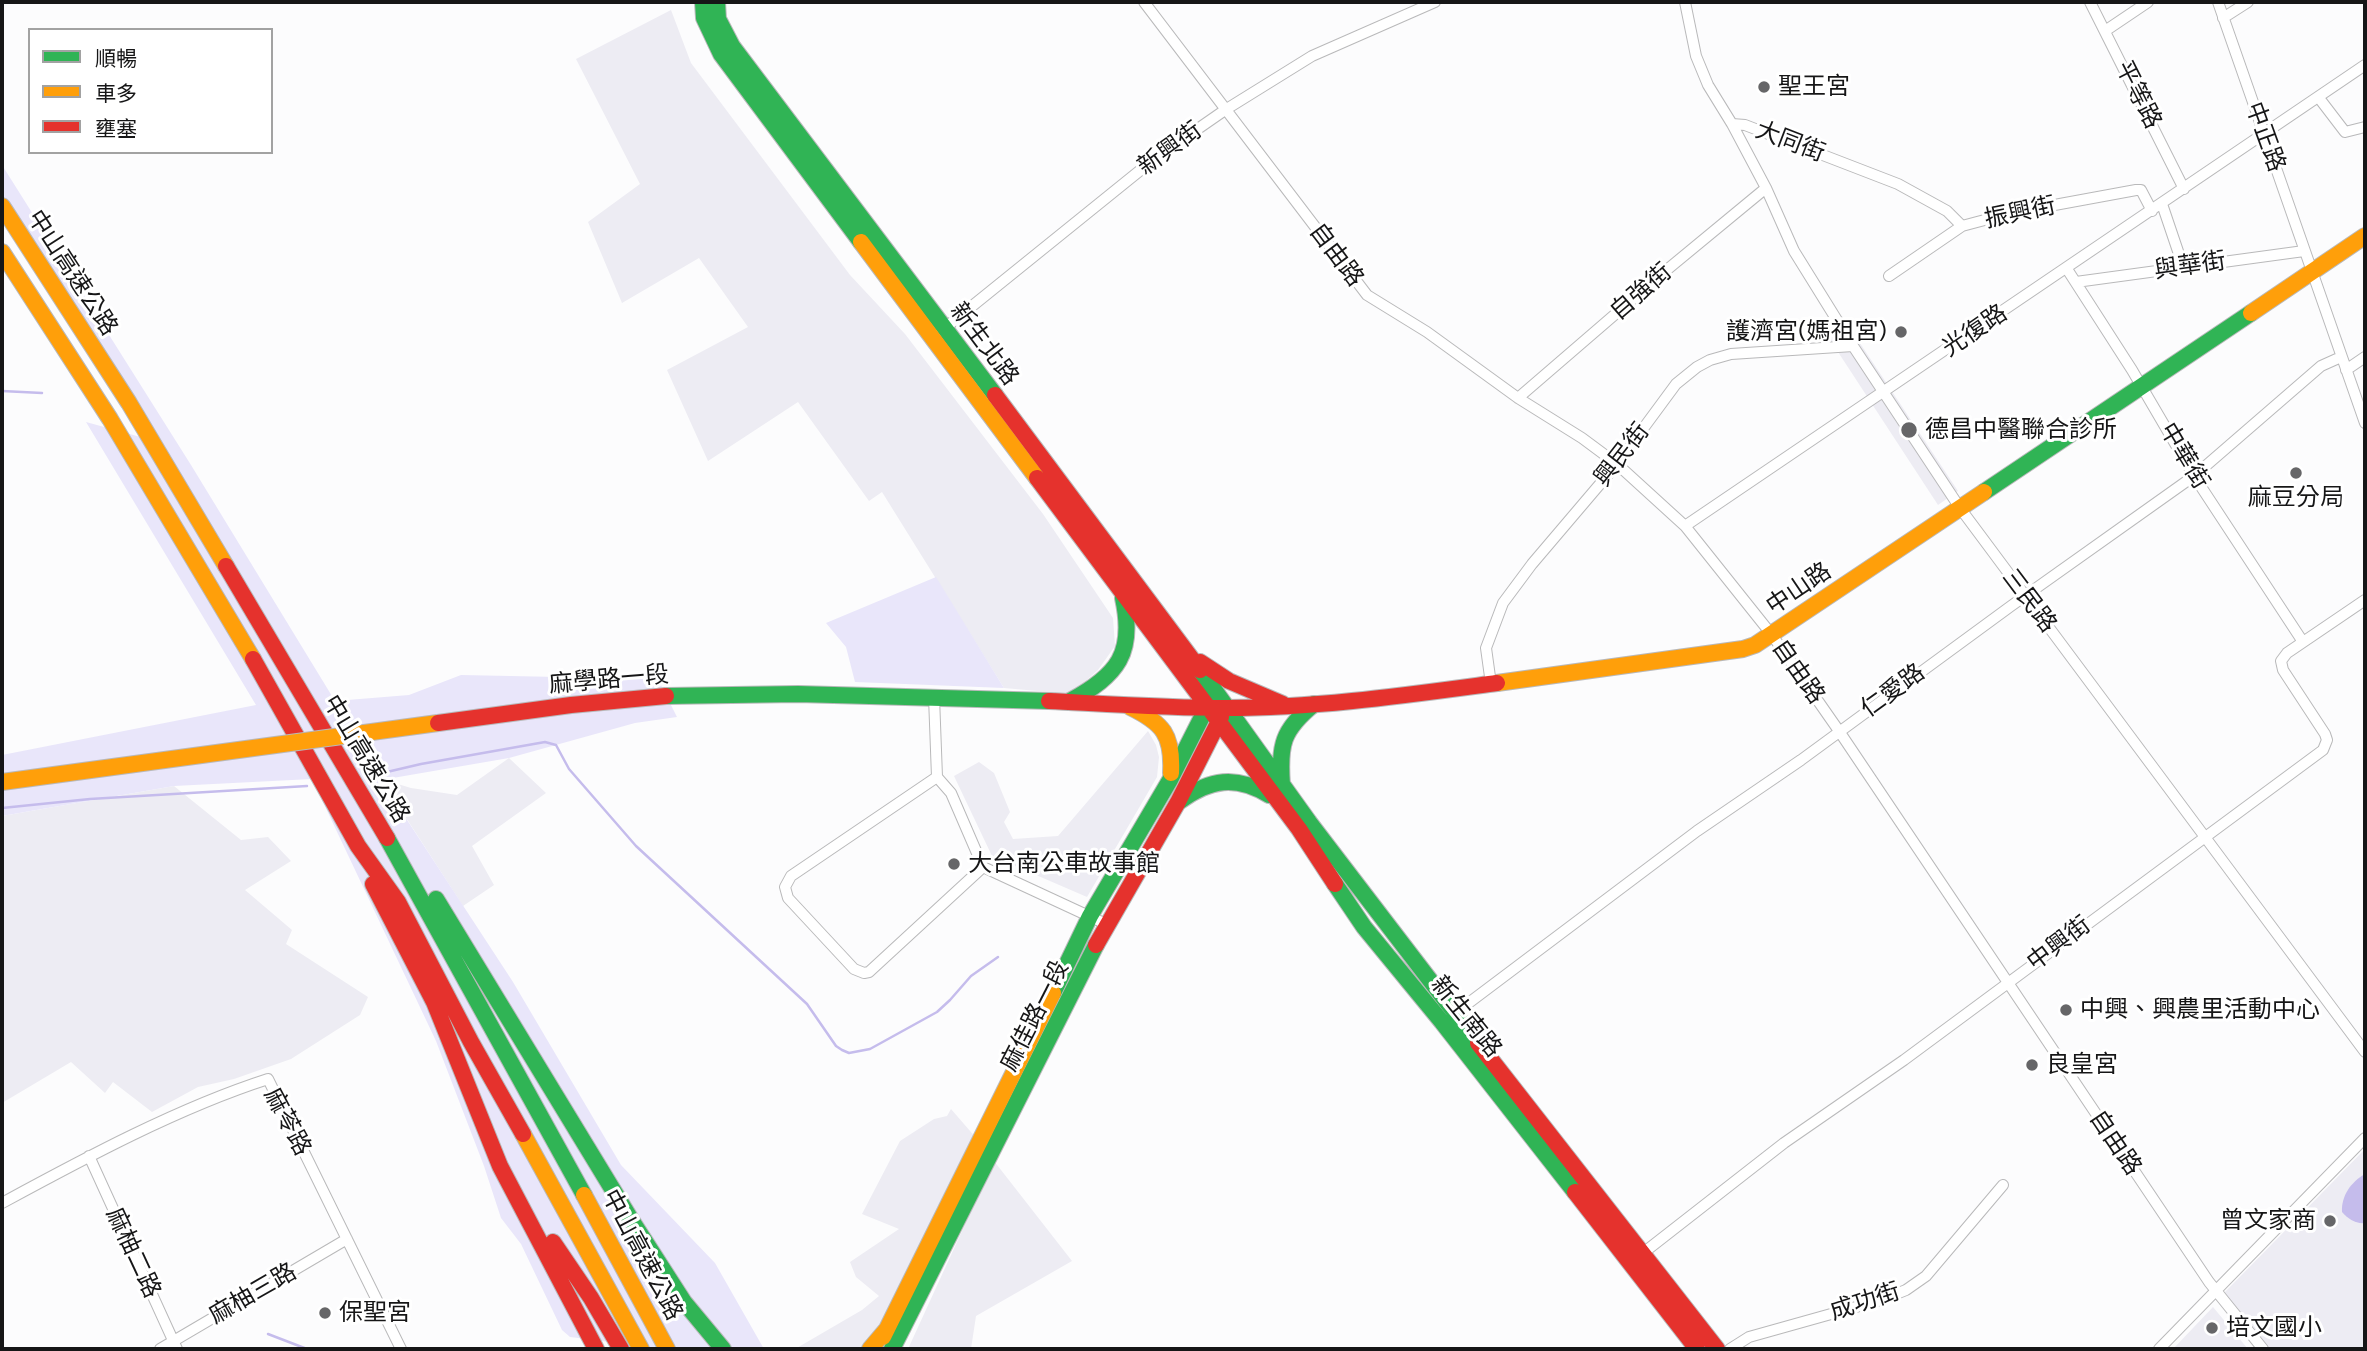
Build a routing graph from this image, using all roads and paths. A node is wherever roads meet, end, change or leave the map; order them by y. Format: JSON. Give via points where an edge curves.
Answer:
{"nodes":[{"id":1,"x":703,"y":2,"type":"edge"},
{"id":2,"x":718,"y":2,"type":"edge"},
{"id":3,"x":1144,"y":2,"type":"edge"},
{"id":4,"x":1435,"y":2,"type":"edge"},
{"id":5,"x":1685,"y":2,"type":"edge"},
{"id":6,"x":2090,"y":2,"type":"edge"},
{"id":7,"x":2148,"y":2,"type":"edge"},
{"id":8,"x":2218,"y":2,"type":"edge"},
{"id":9,"x":2248,"y":2,"type":"edge"},
{"id":10,"x":2223,"y":18,"type":"junction"},
{"id":11,"x":2105,"y":32,"type":"junction"},
{"id":12,"x":2365,"y":65,"type":"edge"},
{"id":13,"x":2319,"y":98,"type":"junction"},
{"id":14,"x":1225,"y":110,"type":"junction"},
{"id":15,"x":1732,"y":124,"type":"junction"},
{"id":16,"x":2365,"y":127,"type":"edge"},
{"id":17,"x":2265,"y":135,"type":"junction"},
{"id":18,"x":1766,"y":188,"type":"junction"},
{"id":19,"x":2184,"y":189,"type":"junction"},
{"id":20,"x":2,"y":206,"type":"edge"},
{"id":21,"x":2157,"y":208,"type":"junction"},
{"id":22,"x":1962,"y":226,"type":"junction"},
{"id":23,"x":2365,"y":236,"type":"edge"},
{"id":24,"x":2304,"y":251,"type":"junction"},
{"id":25,"x":2,"y":252,"type":"edge"},
{"id":26,"x":2183,"y":266,"type":"junction"},
{"id":27,"x":2067,"y":269,"type":"junction"},
{"id":28,"x":2311,"y":272,"type":"junction"},
{"id":29,"x":1889,"y":276,"type":"dead end"},
{"id":30,"x":2076,"y":282,"type":"junction"},
{"id":31,"x":938,"y":333,"type":"junction"},
{"id":32,"x":1853,"y":346,"type":"junction"},
{"id":33,"x":2341,"y":357,"type":"junction"},
{"id":34,"x":2365,"y":357,"type":"edge"},
{"id":35,"x":2346,"y":370,"type":"junction"},
{"id":36,"x":2141,"y":385,"type":"junction"},
{"id":37,"x":1884,"y":393,"type":"junction"},
{"id":38,"x":1518,"y":398,"type":"junction"},
{"id":39,"x":2365,"y":423,"type":"edge"},
{"id":40,"x":1617,"y":464,"type":"junction"},
{"id":41,"x":2194,"y":476,"type":"junction"},
{"id":42,"x":1960,"y":508,"type":"junction"},
{"id":43,"x":1685,"y":526,"type":"junction"},
{"id":44,"x":1120,"y":589,"type":"junction"},
{"id":45,"x":2025,"y":596,"type":"junction"},
{"id":46,"x":2365,"y":600,"type":"edge"},
{"id":47,"x":1772,"y":635,"type":"junction"},
{"id":48,"x":2303,"y":642,"type":"junction"},
{"id":49,"x":1184,"y":648,"type":"junction"},
{"id":50,"x":1491,"y":684,"type":"junction"},
{"id":51,"x":934,"y":697,"type":"junction"},
{"id":52,"x":1069,"y":702,"type":"junction"},
{"id":53,"x":1314,"y":704,"type":"junction"},
{"id":54,"x":1125,"y":705,"type":"junction"},
{"id":55,"x":1288,"y":706,"type":"junction"},
{"id":56,"x":1207,"y":707,"type":"junction"},
{"id":57,"x":1222,"y":715,"type":"junction"},
{"id":58,"x":1839,"y":731,"type":"junction"},
{"id":59,"x":937,"y":777,"type":"junction"},
{"id":60,"x":1170,"y":780,"type":"junction"},
{"id":61,"x":2,"y":782,"type":"edge"},
{"id":62,"x":1279,"y":792,"type":"junction"},
{"id":63,"x":1178,"y":802,"type":"junction"},
{"id":64,"x":381,"y":828,"type":"junction"},
{"id":65,"x":2204,"y":837,"type":"junction"},
{"id":66,"x":358,"y":846,"type":"junction"},
{"id":67,"x":983,"y":867,"type":"junction"},
{"id":68,"x":1090,"y":916,"type":"junction"},
{"id":69,"x":1106,"y":924,"type":"junction"},
{"id":70,"x":2007,"y":983,"type":"junction"},
{"id":71,"x":1449,"y":1018,"type":"junction"},
{"id":72,"x":2365,"y":1052,"type":"edge"},
{"id":73,"x":2365,"y":1139,"type":"edge"},
{"id":74,"x":89,"y":1156,"type":"junction"},
{"id":75,"x":500,"y":1166,"type":"junction"},
{"id":76,"x":2003,"y":1185,"type":"dead end"},
{"id":77,"x":2,"y":1203,"type":"edge"},
{"id":78,"x":347,"y":1239,"type":"junction"},
{"id":79,"x":1636,"y":1258,"type":"junction"},
{"id":80,"x":2216,"y":1291,"type":"junction"},
{"id":81,"x":684,"y":1302,"type":"junction"},
{"id":82,"x":887,"y":1329,"type":"junction"},
{"id":83,"x":175,"y":1345,"type":"edge"},
{"id":84,"x":160,"y":1349,"type":"edge"},
{"id":85,"x":401,"y":1349,"type":"edge"},
{"id":86,"x":596,"y":1349,"type":"edge"},
{"id":87,"x":621,"y":1349,"type":"edge"},
{"id":88,"x":641,"y":1349,"type":"edge"},
{"id":89,"x":667,"y":1349,"type":"edge"},
{"id":90,"x":712,"y":1349,"type":"edge"},
{"id":91,"x":723,"y":1349,"type":"edge"},
{"id":92,"x":870,"y":1349,"type":"edge"},
{"id":93,"x":877,"y":1349,"type":"edge"},
{"id":94,"x":892,"y":1349,"type":"edge"},
{"id":95,"x":1697,"y":1349,"type":"edge"},
{"id":96,"x":1717,"y":1349,"type":"edge"},
{"id":97,"x":1730,"y":1349,"type":"edge"},
{"id":98,"x":2159,"y":1349,"type":"edge"},
{"id":99,"x":2263,"y":1349,"type":"edge"}],
"edges":[{"from":1,"to":31,"type":"main road","name":"新生北路","via":[[704,18],[720,54]]},
{"from":2,"to":31,"type":"main road","name":"新生北路","via":[[718,19],[732,46]]},
{"from":3,"to":14,"type":"street","name":"自由路"},
{"from":4,"to":14,"type":"street","name":"新興街","via":[[1312,56]]},
{"from":5,"to":15,"type":"street","name":"大同街","via":[[1702,73]]},
{"from":6,"to":11,"type":"street","name":"平等路"},
{"from":7,"to":11,"type":"street"},
{"from":8,"to":10,"type":"street","name":"中正路"},
{"from":9,"to":10,"type":"street"},
{"from":10,"to":17,"type":"street","name":"中正路"},
{"from":11,"to":19,"type":"street","name":"平等路"},
{"from":12,"to":13,"type":"street","name":"光復路"},
{"from":13,"to":16,"type":"street","via":[[2345,132]]},
{"from":13,"to":17,"type":"street","name":"光復路"},
{"from":14,"to":31,"type":"street","name":"新興街","via":[[1153,160]]},
{"from":14,"to":38,"type":"street","name":"自由路","via":[[1367,295]]},
{"from":15,"to":18,"type":"street","name":"三民路"},
{"from":15,"to":22,"type":"street","name":"大同街","via":[[1898,184],[1947,211]]},
{"from":17,"to":19,"type":"street","name":"光復路"},
{"from":17,"to":24,"type":"street","name":"中正路"},
{"from":18,"to":32,"type":"street","name":"三民路","via":[[1794,251]]},
{"from":18,"to":38,"type":"street","name":"自強街"},
{"from":19,"to":21,"type":"street","name":"光復路"},
{"from":20,"to":64,"type":"main road","name":"中山高速公路","via":[[129,403]]},
{"from":21,"to":22,"type":"street","name":"振興街","via":[[2136,190]]},
{"from":21,"to":26,"type":"street"},
{"from":21,"to":27,"type":"street","name":"光復路"},
{"from":22,"to":29,"type":"street","name":"振興街"},
{"from":23,"to":28,"type":"main road","name":"中山路"},
{"from":24,"to":26,"type":"street","name":"與華街"},
{"from":24,"to":28,"type":"street","name":"中正路"},
{"from":25,"to":66,"type":"main road","name":"中山高速公路","via":[[110,419],[275,696]]},
{"from":26,"to":30,"type":"street","name":"與華街"},
{"from":27,"to":30,"type":"street","name":"中華街"},
{"from":27,"to":37,"type":"street","name":"光復路"},
{"from":28,"to":33,"type":"street","name":"中正路"},
{"from":28,"to":36,"type":"main road","name":"中山路"},
{"from":30,"to":36,"type":"street","name":"中華街"},
{"from":31,"to":44,"type":"main road","name":"新生北路"},
{"from":31,"to":49,"type":"main road","name":"新生北路"},
{"from":32,"to":37,"type":"street","name":"三民路"},
{"from":32,"to":40,"type":"street","name":"興民街","via":[[1731,354],[1710,360],[1676,384]]},
{"from":33,"to":35,"type":"street","name":"中正路"},
{"from":33,"to":41,"type":"street","name":"仁愛路","via":[[2321,366]]},
{"from":34,"to":35,"type":"street"},
{"from":35,"to":39,"type":"street","name":"中正路"},
{"from":36,"to":41,"type":"street","name":"中華街"},
{"from":36,"to":42,"type":"main road","name":"中山路"},
{"from":37,"to":42,"type":"street","name":"三民路"},
{"from":37,"to":43,"type":"street","name":"光復路"},
{"from":38,"to":40,"type":"street","name":"自由路"},
{"from":40,"to":43,"type":"street","name":"自由路"},
{"from":40,"to":50,"type":"street","name":"興民街","via":[[1503,603],[1486,648]]},
{"from":41,"to":45,"type":"street","name":"仁愛路"},
{"from":41,"to":48,"type":"street","name":"中華街"},
{"from":42,"to":45,"type":"street","name":"三民路"},
{"from":42,"to":47,"type":"main road","name":"中山路"},
{"from":43,"to":47,"type":"street","name":"自由路"},
{"from":44,"to":52,"type":"main road","via":[[1128,616],[1125,656],[1092,691]]},
{"from":44,"to":56,"type":"main road","name":"新生北路"},
{"from":45,"to":58,"type":"street","name":"仁愛路"},
{"from":45,"to":65,"type":"street","name":"三民路"},
{"from":46,"to":48,"type":"street","name":"中興街"},
{"from":47,"to":50,"type":"main road","name":"中山路","via":[[1743,649]]},
{"from":47,"to":58,"type":"street","name":"自由路"},
{"from":48,"to":65,"type":"street","name":"中興街","via":[[2283,657],[2281,665],[2325,734],[2326,746]]},
{"from":49,"to":55,"type":"main road","via":[[1221,677]]},
{"from":49,"to":57,"type":"main road","name":"新生北路"},
{"from":50,"to":53,"type":"main road","name":"中山路"},
{"from":51,"to":52,"type":"main road","name":"麻學路一段"},
{"from":51,"to":59,"type":"street"},
{"from":51,"to":61,"type":"main road","name":"麻學路一段","bridge":true,"via":[[666,696]]},
{"from":52,"to":54,"type":"main road","name":"麻學路一段"},
{"from":53,"to":55,"type":"main road","name":"中山路"},
{"from":53,"to":62,"type":"main road","via":[[1290,724],[1283,737]]},
{"from":54,"to":56,"type":"main road","name":"麻學路一段"},
{"from":54,"to":60,"type":"main road","via":[[1149,715],[1166,731],[1172,758]]},
{"from":55,"to":57,"type":"main road","name":"中山路"},
{"from":56,"to":57,"type":"main road","name":"新生南路"},
{"from":56,"to":60,"type":"main road","name":"麻佳路一段"},
{"from":57,"to":62,"type":"main road","name":"新生南路"},
{"from":57,"to":63,"type":"main road","name":"麻佳路一段"},
{"from":58,"to":70,"type":"street","name":"自由路"},
{"from":58,"to":71,"type":"street","name":"仁愛路","via":[[1696,831]]},
{"from":59,"to":67,"type":"street","via":[[951,793]]},
{"from":59,"to":67,"type":"street","via":[[791,876],[785,887],[788,898],[864,973]]},
{"from":60,"to":68,"type":"main road","name":"麻佳路一段"},
{"from":62,"to":63,"type":"main road","via":[[1236,782],[1200,787]]},
{"from":62,"to":71,"type":"main road","name":"新生南路"},
{"from":63,"to":69,"type":"main road","name":"麻佳路一段"},
{"from":64,"to":81,"type":"main road","via":[[414,865],[456,929]]},
{"from":64,"to":89,"type":"main road","name":"中山高速公路"},
{"from":65,"to":70,"type":"street","name":"中興街"},
{"from":65,"to":72,"type":"street","name":"三民路"},
{"from":66,"to":75,"type":"main road","via":[[375,889],[434,1002]]},
{"from":66,"to":88,"type":"main road","name":"中山高速公路","via":[[398,902]]},
{"from":67,"to":68,"type":"street"},
{"from":68,"to":69,"type":"street"},
{"from":68,"to":82,"type":"main road","name":"麻佳路一段"},
{"from":69,"to":94,"type":"main road","name":"麻佳路一段"},
{"from":70,"to":79,"type":"street","name":"中興街","via":[[1784,1143]]},
{"from":70,"to":80,"type":"street","name":"自由路"},
{"from":71,"to":79,"type":"main road","name":"新生南路"},
{"from":73,"to":80,"type":"street"},
{"from":74,"to":77,"type":"street","name":"麻苓路"},
{"from":74,"to":78,"type":"street","name":"麻苓路","via":[[268,1079]]},
{"from":74,"to":83,"type":"street","name":"麻柚二路"},
{"from":75,"to":86,"type":"main road"},
{"from":75,"to":87,"type":"main road"},
{"from":76,"to":97,"type":"street","name":"成功街","via":[[1926,1276],[1906,1290],[1749,1337]]},
{"from":78,"to":83,"type":"street","name":"麻柚三路"},
{"from":78,"to":85,"type":"street","name":"麻苓路"},
{"from":79,"to":95,"type":"main road","name":"新生南路"},
{"from":79,"to":96,"type":"main road","name":"新生南路"},
{"from":80,"to":98,"type":"street"},
{"from":80,"to":99,"type":"street","name":"自由路"},
{"from":81,"to":90,"type":"main road"},
{"from":81,"to":91,"type":"main road"},
{"from":82,"to":92,"type":"main road"},
{"from":82,"to":93,"type":"main road","name":"麻佳路一段"},
{"from":83,"to":84,"type":"street","name":"麻柚三路"}]}
